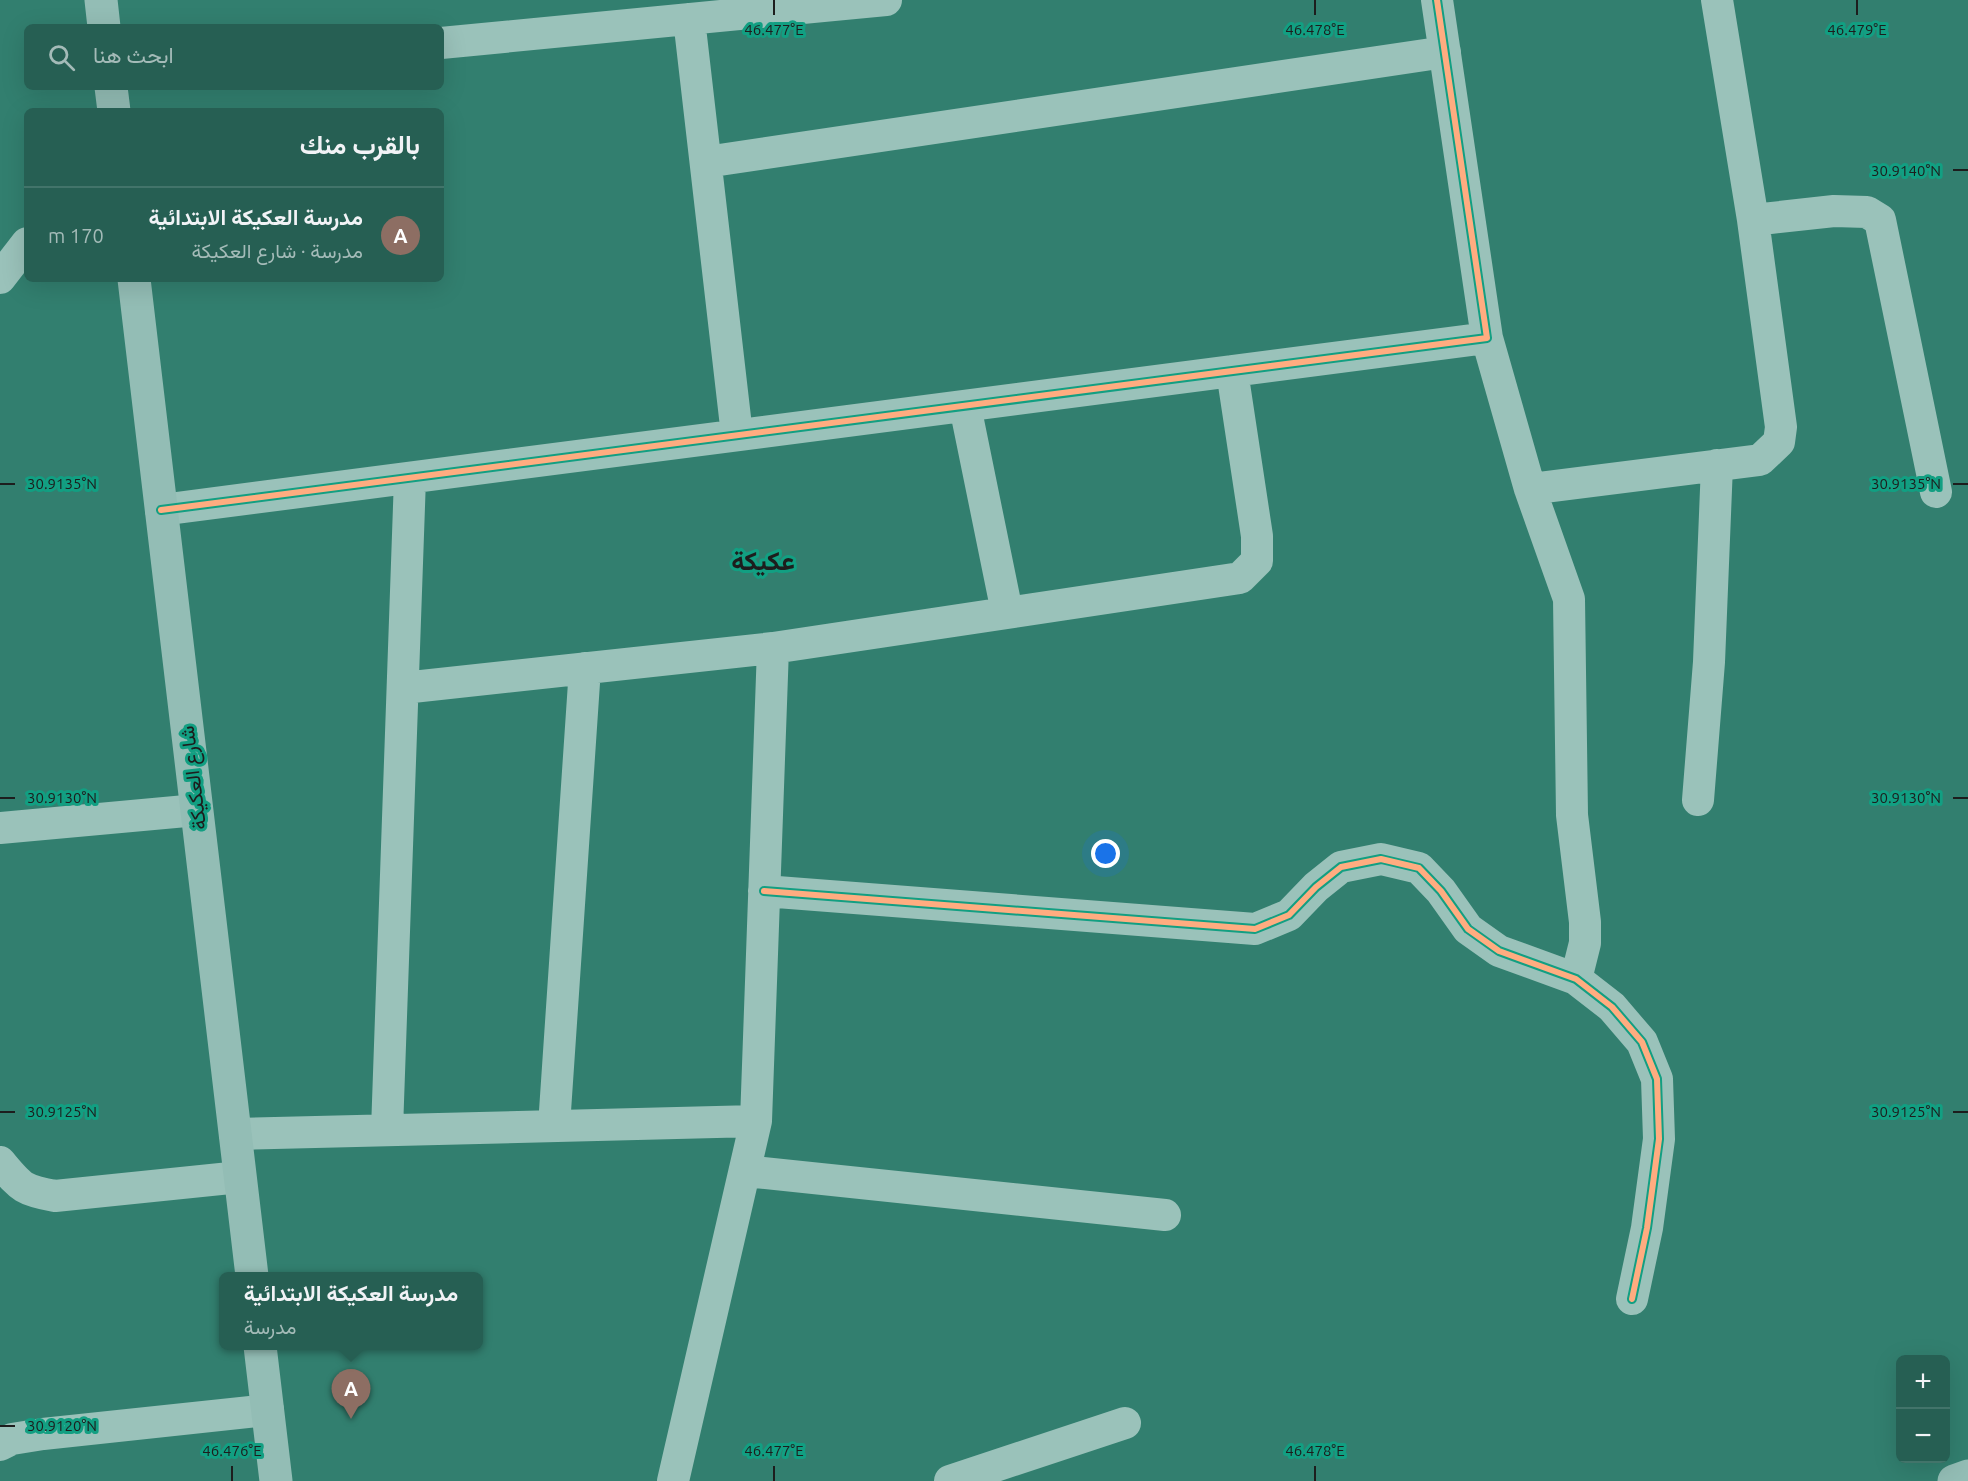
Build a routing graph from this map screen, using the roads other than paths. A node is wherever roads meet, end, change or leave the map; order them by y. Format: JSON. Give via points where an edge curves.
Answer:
{"nodes":[{"id":1,"x":101,"y":0,"type":"edge"},
{"id":2,"x":886,"y":0,"type":"edge"},
{"id":3,"x":1437,"y":0,"type":"edge"},
{"id":4,"x":1717,"y":0,"type":"edge"},
{"id":5,"x":689,"y":19,"type":"junction"},
{"id":6,"x":104,"y":24,"type":"edge"},
{"id":7,"x":444,"y":43,"type":"edge"},
{"id":8,"x":1445,"y":52,"type":"junction"},
{"id":9,"x":111,"y":90,"type":"edge"},
{"id":10,"x":114,"y":108,"type":"edge"},
{"id":11,"x":706,"y":162,"type":"junction"},
{"id":12,"x":1753,"y":220,"type":"junction"},
{"id":13,"x":24,"y":247,"type":"edge"},
{"id":14,"x":0,"y":278,"type":"edge"},
{"id":15,"x":134,"y":282,"type":"edge"},
{"id":16,"x":1487,"y":338,"type":"junction"},
{"id":17,"x":1232,"y":371,"type":"junction"},
{"id":18,"x":965,"y":406,"type":"junction"},
{"id":19,"x":737,"y":435,"type":"junction"},
{"id":20,"x":1717,"y":465,"type":"junction"},
{"id":21,"x":410,"y":478,"type":"junction"},
{"id":22,"x":1530,"y":489,"type":"junction"},
{"id":23,"x":1936,"y":492,"type":"dead end"},
{"id":24,"x":161,"y":510,"type":"junction"},
{"id":25,"x":1007,"y":612,"type":"junction"},
{"id":26,"x":773,"y":648,"type":"junction"},
{"id":27,"x":585,"y":668,"type":"junction"},
{"id":28,"x":403,"y":688,"type":"junction"},
{"id":29,"x":1698,"y":800,"type":"dead end"},
{"id":30,"x":197,"y":810,"type":"junction"},
{"id":31,"x":0,"y":828,"type":"edge"},
{"id":32,"x":764,"y":891,"type":"junction"},
{"id":33,"x":1576,"y":979,"type":"junction"},
{"id":34,"x":756,"y":1121,"type":"junction"},
{"id":35,"x":554,"y":1126,"type":"junction"},
{"id":36,"x":387,"y":1130,"type":"junction"},
{"id":37,"x":235,"y":1134,"type":"junction"},
{"id":38,"x":0,"y":1162,"type":"edge"},
{"id":39,"x":744,"y":1171,"type":"junction"},
{"id":40,"x":240,"y":1177,"type":"junction"},
{"id":41,"x":1165,"y":1215,"type":"dead end"},
{"id":42,"x":252,"y":1272,"type":"edge"},
{"id":43,"x":1632,"y":1299,"type":"dead end"},
{"id":44,"x":260,"y":1350,"type":"edge"},
{"id":45,"x":267,"y":1410,"type":"junction"},
{"id":46,"x":1125,"y":1423,"type":"dead end"},
{"id":47,"x":0,"y":1445,"type":"edge"},
{"id":48,"x":1968,"y":1476,"type":"edge"},
{"id":49,"x":276,"y":1481,"type":"edge"},
{"id":50,"x":673,"y":1481,"type":"edge"},
{"id":51,"x":950,"y":1481,"type":"edge"},
{"id":52,"x":1954,"y":1481,"type":"edge"}],
"edges":[{"from":1,"to":6,"type":"street"},
{"from":2,"to":5,"type":"street"},
{"from":3,"to":8,"type":"street"},
{"from":4,"to":12,"type":"street"},
{"from":5,"to":7,"type":"street"},
{"from":5,"to":11,"type":"street"},
{"from":8,"to":11,"type":"street"},
{"from":8,"to":16,"type":"street"},
{"from":9,"to":10,"type":"street"},
{"from":11,"to":19,"type":"street"},
{"from":12,"to":20,"type":"street","via":[[1781,427],[1779,442],[1760,460]]},
{"from":12,"to":23,"type":"street","via":[[1834,211],[1867,212],[1880,220]]},
{"from":13,"to":14,"type":"street"},
{"from":15,"to":24,"type":"street","name":"شارع العكيكة"},
{"from":16,"to":17,"type":"street"},
{"from":16,"to":22,"type":"street"},
{"from":17,"to":18,"type":"street"},
{"from":17,"to":25,"type":"street","via":[[1257,536],[1257,561],[1240,578]]},
{"from":18,"to":19,"type":"street"},
{"from":18,"to":25,"type":"street"},
{"from":19,"to":21,"type":"street"},
{"from":20,"to":22,"type":"street"},
{"from":20,"to":29,"type":"street","via":[[1709,662]]},
{"from":21,"to":24,"type":"street"},
{"from":21,"to":28,"type":"street"},
{"from":22,"to":33,"type":"street","via":[[1569,599],[1572,814],[1585,922],[1585,943]]},
{"from":24,"to":30,"type":"street","name":"شارع العكيكة"},
{"from":25,"to":26,"type":"street"},
{"from":26,"to":27,"type":"street"},
{"from":26,"to":32,"type":"street"},
{"from":27,"to":28,"type":"street"},
{"from":27,"to":35,"type":"street"},
{"from":28,"to":36,"type":"street"},
{"from":30,"to":31,"type":"street"},
{"from":30,"to":37,"type":"street","name":"شارع العكيكة"},
{"from":32,"to":33,"type":"street","via":[[1255,929],[1289,915],[1341,867],[1381,859],[1419,868],[1468,929],[1499,951]]},
{"from":32,"to":34,"type":"street"},
{"from":33,"to":43,"type":"street","via":[[1612,1007],[1642,1042],[1657,1079],[1659,1138],[1647,1228]]},
{"from":34,"to":35,"type":"street"},
{"from":34,"to":39,"type":"street"},
{"from":35,"to":36,"type":"street"},
{"from":36,"to":37,"type":"street"},
{"from":37,"to":40,"type":"street","name":"شارع العكيكة"},
{"from":38,"to":40,"type":"street","via":[[29,1191],[55,1196]]},
{"from":39,"to":41,"type":"street"},
{"from":39,"to":50,"type":"street"},
{"from":40,"to":42,"type":"street","name":"شارع العكيكة"},
{"from":44,"to":45,"type":"street"},
{"from":45,"to":47,"type":"street","via":[[43,1434]]},
{"from":45,"to":49,"type":"street"},
{"from":46,"to":51,"type":"street"},
{"from":48,"to":52,"type":"street"}]}
